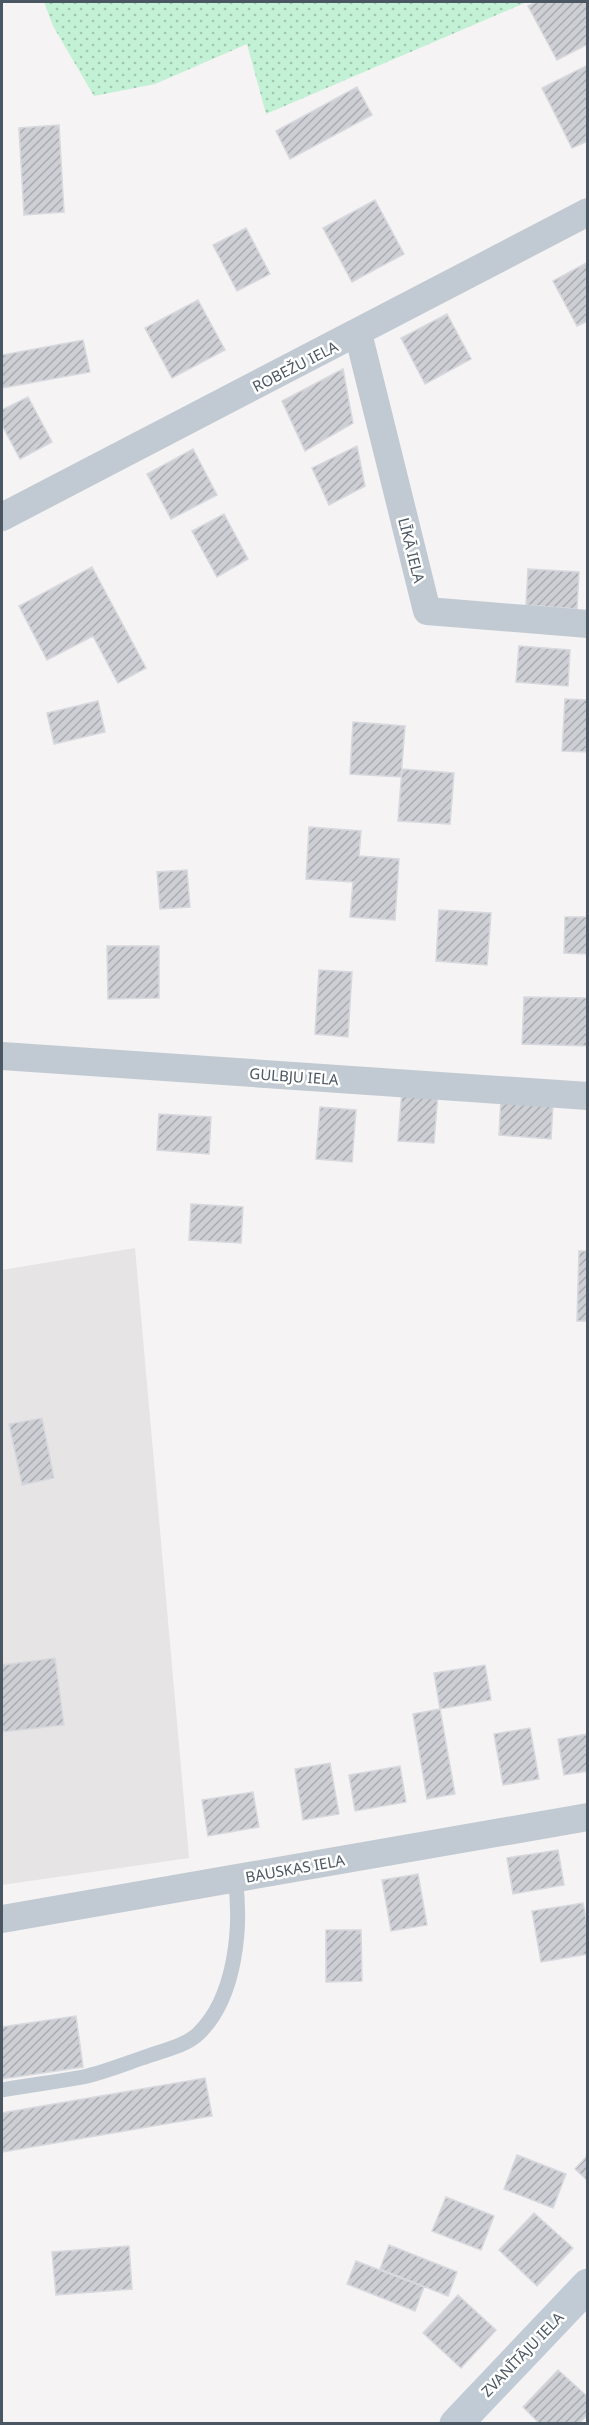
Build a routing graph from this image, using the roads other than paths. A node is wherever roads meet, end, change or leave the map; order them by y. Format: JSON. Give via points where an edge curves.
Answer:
{"nodes":[{"id":1,"x":588,"y":212,"type":"edge"},
{"id":2,"x":358,"y":333,"type":"junction"},
{"id":3,"x":2,"y":517,"type":"edge"},
{"id":4,"x":588,"y":624,"type":"edge"},
{"id":5,"x":2,"y":1056,"type":"edge"},
{"id":6,"x":588,"y":1096,"type":"edge"},
{"id":7,"x":588,"y":1816,"type":"edge"},
{"id":8,"x":235,"y":1878,"type":"junction"},
{"id":9,"x":2,"y":1919,"type":"edge"},
{"id":10,"x":2,"y":2090,"type":"edge"},
{"id":11,"x":588,"y":2285,"type":"edge"},
{"id":12,"x":456,"y":2424,"type":"edge"}],
"edges":[{"from":1,"to":2,"type":"street","name":"ROBEŽU IELA"},
{"from":2,"to":3,"type":"street","name":"ROBEŽU IELA"},
{"from":2,"to":4,"type":"street","name":"LĪKĀ IELA","via":[[427,611]]},
{"from":5,"to":6,"type":"street","name":"GULBJU IELA"},
{"from":7,"to":8,"type":"street","name":"BAUSKAS IELA"},
{"from":8,"to":9,"type":"street","name":"BAUSKAS IELA"},
{"from":8,"to":10,"type":"lane","via":[[239,1904],[232,1963],[225,1991],[197,2035],[179,2046],[84,2077]]},
{"from":11,"to":12,"type":"street","name":"ZVANĪTĀJU IELA"}]}
